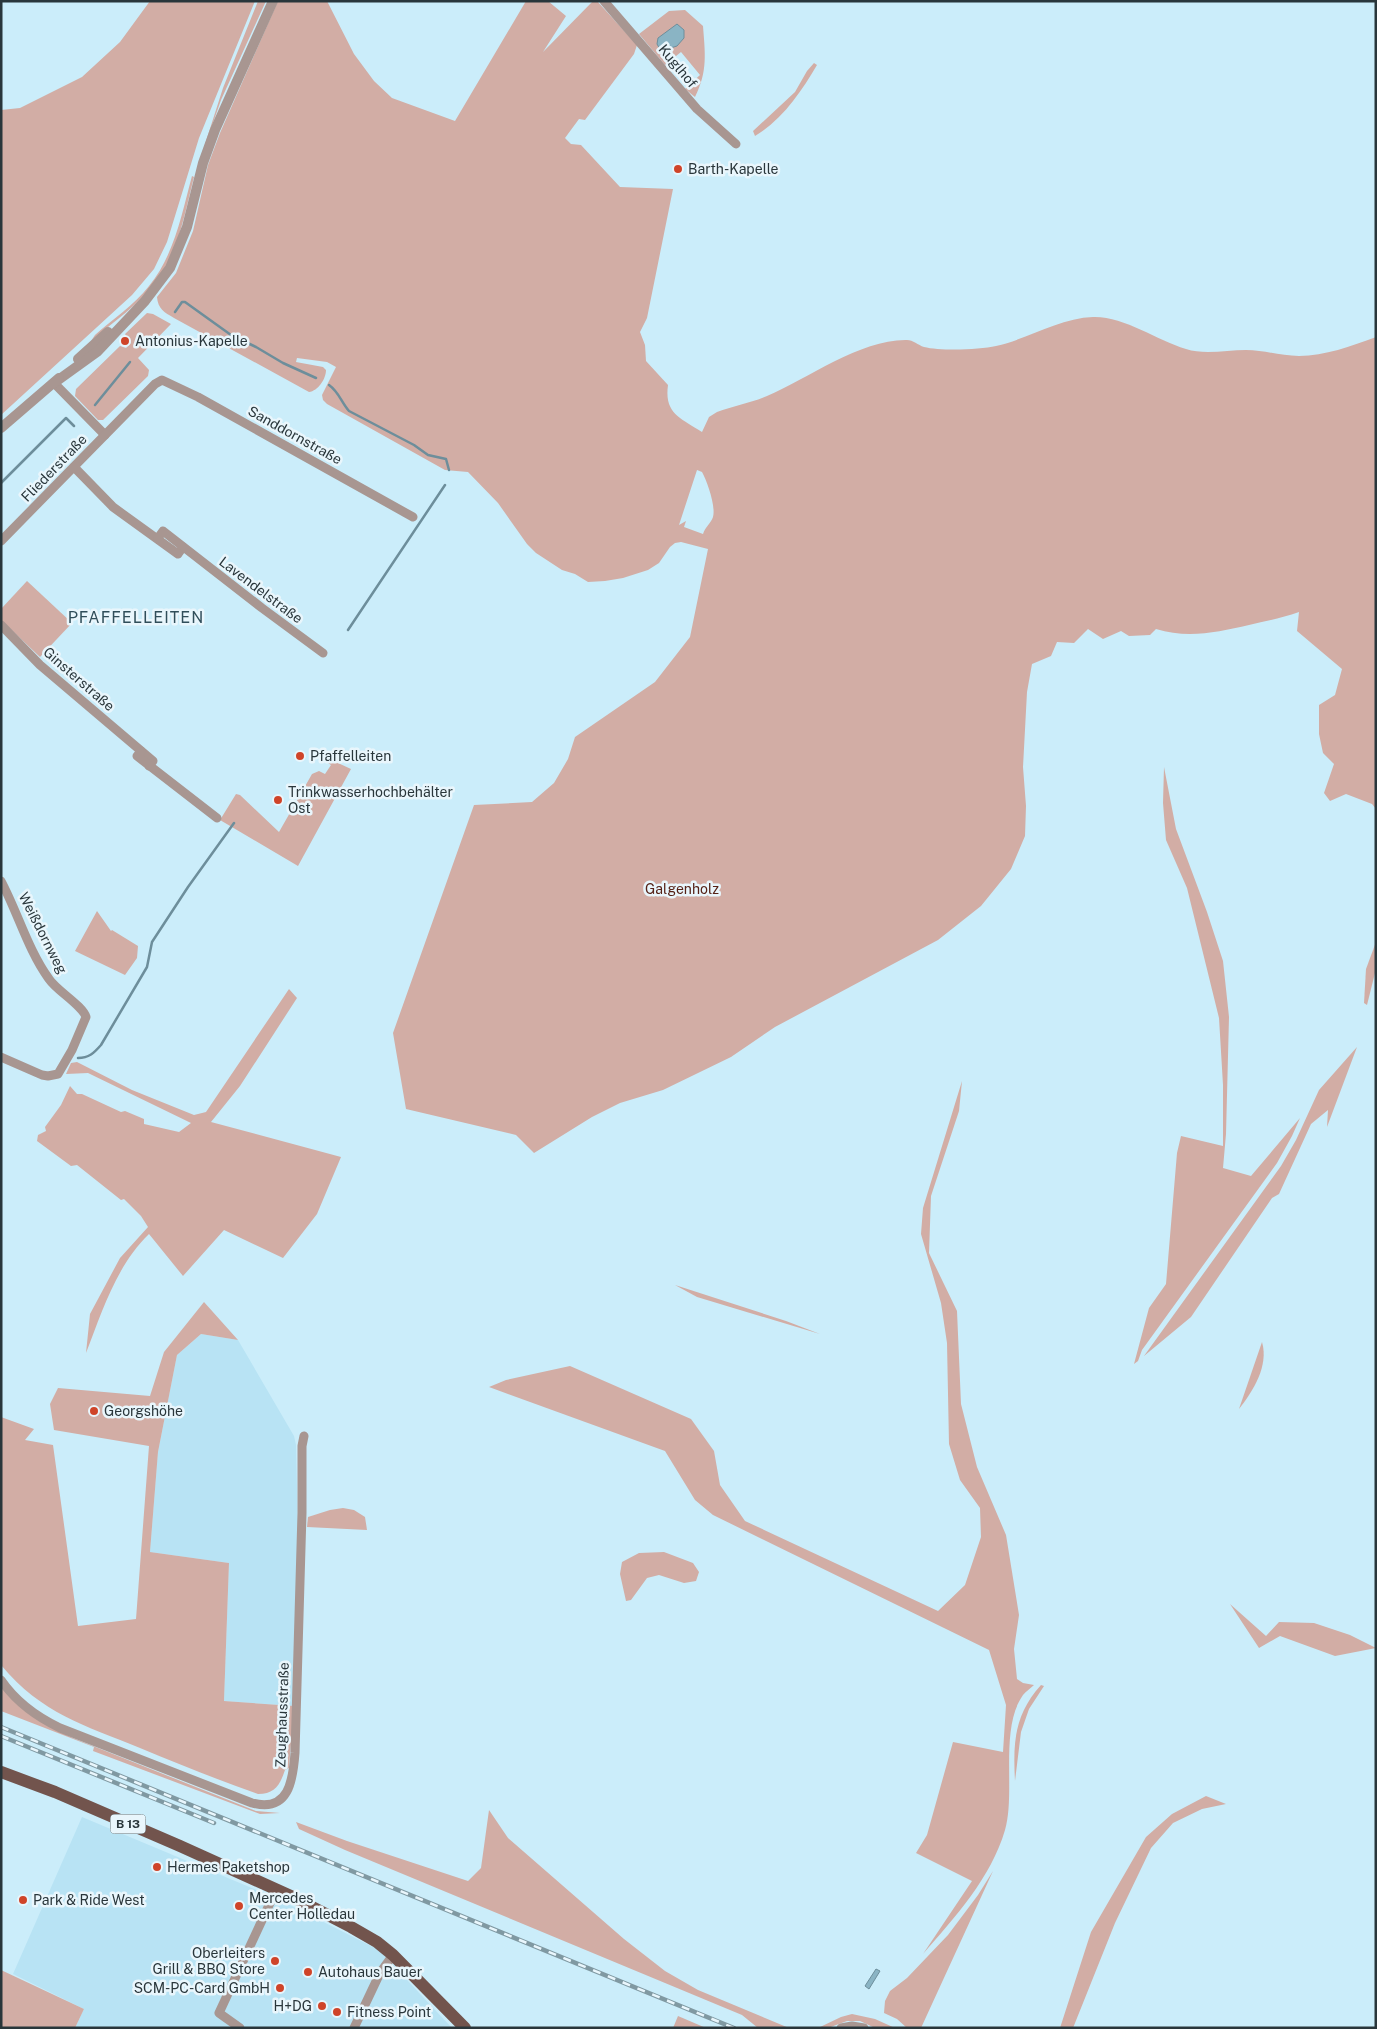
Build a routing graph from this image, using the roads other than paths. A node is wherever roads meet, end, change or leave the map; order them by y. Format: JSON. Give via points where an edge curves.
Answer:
{"nodes":[{"id":1,"x":273,"y":1,"type":"edge"},
{"id":2,"x":604,"y":1,"type":"edge"},
{"id":3,"x":736,"y":144,"type":"dead end"},
{"id":4,"x":162,"y":380,"type":"joint"},
{"id":5,"x":54,"y":383,"type":"junction"},
{"id":6,"x":1,"y":428,"type":"edge"},
{"id":7,"x":104,"y":435,"type":"junction"},
{"id":8,"x":74,"y":467,"type":"junction"},
{"id":9,"x":413,"y":517,"type":"dead end"},
{"id":10,"x":1,"y":541,"type":"edge"},
{"id":11,"x":1,"y":626,"type":"edge"},
{"id":12,"x":323,"y":653,"type":"dead end"},
{"id":13,"x":216,"y":818,"type":"dead end"},
{"id":14,"x":1,"y":881,"type":"edge"},
{"id":15,"x":1,"y":1057,"type":"edge"},
{"id":16,"x":304,"y":1436,"type":"dead end"},
{"id":17,"x":1,"y":1680,"type":"edge"},
{"id":18,"x":1,"y":1772,"type":"edge"},
{"id":19,"x":276,"y":1890,"type":"junction"},
{"id":20,"x":393,"y":1955,"type":"junction"},
{"id":21,"x":240,"y":2028,"type":"edge"},
{"id":22,"x":354,"y":2028,"type":"edge"},
{"id":23,"x":465,"y":2028,"type":"edge"},
{"id":24,"x":841,"y":2028,"type":"edge"},
{"id":25,"x":864,"y":2028,"type":"edge"}],
"edges":[{"from":1,"to":5,"type":"street","via":[[215,130],[191,216],[164,278],[140,305],[91,346]]},
{"from":2,"to":3,"type":"street","name":"Kuglhof","via":[[697,109]]},
{"from":4,"to":7,"type":"street","name":"Fliederstraße"},
{"from":4,"to":9,"type":"street","name":"Sanddornstraße"},
{"from":5,"to":6,"type":"street"},
{"from":5,"to":7,"type":"street","name":"Fliederstraße"},
{"from":7,"to":8,"type":"street","name":"Fliederstraße"},
{"from":8,"to":10,"type":"street","name":"Fliederstraße"},
{"from":8,"to":12,"type":"street","name":"Lavendelstraße","via":[[113,506],[158,538],[163,531]]},
{"from":11,"to":13,"type":"street","name":"Ginsterstraße","via":[[40,665],[141,751],[137,756]]},
{"from":14,"to":15,"type":"street","name":"Weißdornweg","via":[[43,970],[85,1014],[83,1027],[58,1074],[48,1076]]},
{"from":16,"to":17,"type":"street","name":"Zeughausstraße","via":[[295,1753],[292,1782],[279,1800],[267,1805],[252,1803],[60,1728],[25,1706]]},
{"from":18,"to":19,"type":"main road","number":"B 13","via":[[55,1792]]},
{"from":19,"to":20,"type":"main road","number":"B 13","via":[[351,1927]]},
{"from":19,"to":21,"type":"street","via":[[220,2013]]},
{"from":20,"to":22,"type":"street","via":[[377,1979]]},
{"from":20,"to":23,"type":"main road","number":"B 13"},
{"from":24,"to":25,"type":"street"}]}
